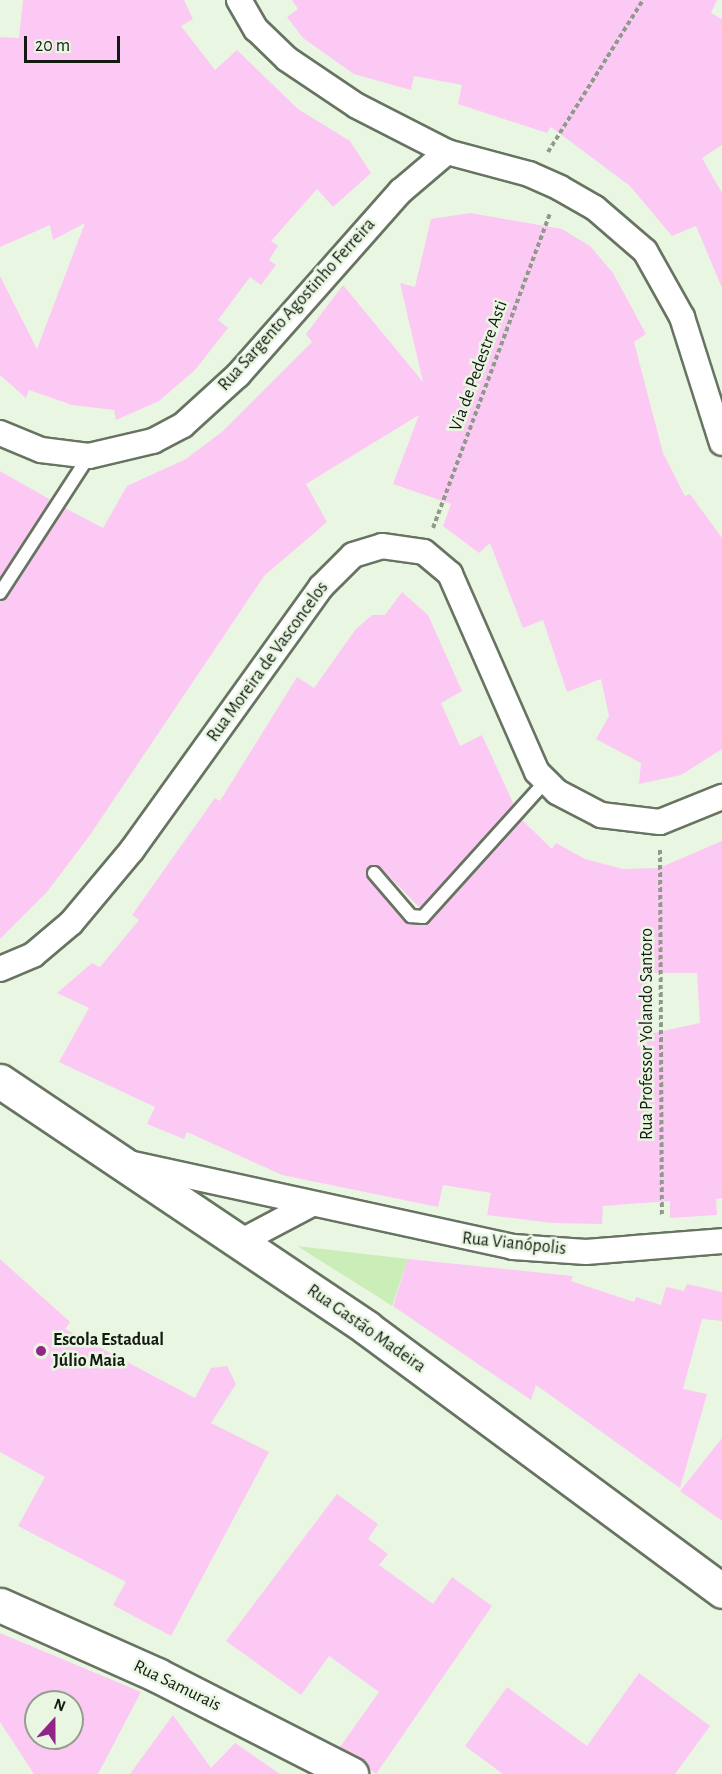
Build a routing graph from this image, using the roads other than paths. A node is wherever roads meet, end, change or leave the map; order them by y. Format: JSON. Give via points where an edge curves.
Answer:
{"nodes":[{"id":1,"x":239,"y":0,"type":"edge"},
{"id":2,"x":447,"y":152,"type":"junction"},
{"id":3,"x":0,"y":433,"type":"edge"},
{"id":4,"x":722,"y":443,"type":"edge"},
{"id":5,"x":89,"y":456,"type":"junction"},
{"id":6,"x":0,"y":593,"type":"edge"},
{"id":7,"x":546,"y":781,"type":"junction"},
{"id":8,"x":722,"y":797,"type":"edge"},
{"id":9,"x":374,"y":873,"type":"dead end"},
{"id":10,"x":0,"y":969,"type":"edge"},
{"id":11,"x":0,"y":1081,"type":"edge"},
{"id":12,"x":124,"y":1162,"type":"junction"},
{"id":13,"x":310,"y":1205,"type":"junction"},
{"id":14,"x":722,"y":1241,"type":"edge"},
{"id":15,"x":238,"y":1243,"type":"junction"},
{"id":16,"x":722,"y":1591,"type":"edge"},
{"id":17,"x":0,"y":1605,"type":"edge"},
{"id":18,"x":351,"y":1774,"type":"edge"}],
"edges":[{"from":1,"to":2,"type":"street","via":[[256,29],[287,59],[357,106]]},
{"from":2,"to":4,"type":"street","via":[[529,174],[560,188],[595,208],[645,251],[682,317]]},
{"from":2,"to":5,"type":"street","name":"Rua Sargento Agostinho Ferreira","via":[[401,191],[238,375],[183,425],[153,441]]},
{"from":3,"to":5,"type":"street","name":"Rua Sargento Agostinho Ferreira","via":[[41,450]]},
{"from":5,"to":6,"type":"lane"},
{"from":7,"to":8,"type":"street","via":[[601,815],[660,822]]},
{"from":7,"to":9,"type":"lane","via":[[423,917],[411,916]]},
{"from":7,"to":10,"type":"street","name":"Rua Moreira de Vasconcelos","via":[[450,574],[424,552],[382,546],[352,555],[321,587],[132,850],[78,914],[33,955]]},
{"from":11,"to":12,"type":"street","name":"Rua Gastão Madeira"},
{"from":12,"to":13,"type":"street","name":"Rua Vianópolis"},
{"from":12,"to":15,"type":"street","name":"Rua Gastão Madeira"},
{"from":13,"to":14,"type":"street","name":"Rua Vianópolis","via":[[513,1247],[586,1252]]},
{"from":13,"to":15,"type":"street"},
{"from":15,"to":16,"type":"street","name":"Rua Gastão Madeira","via":[[367,1328]]},
{"from":17,"to":18,"type":"street","name":"Rua Samurais","via":[[157,1675]]}]}
